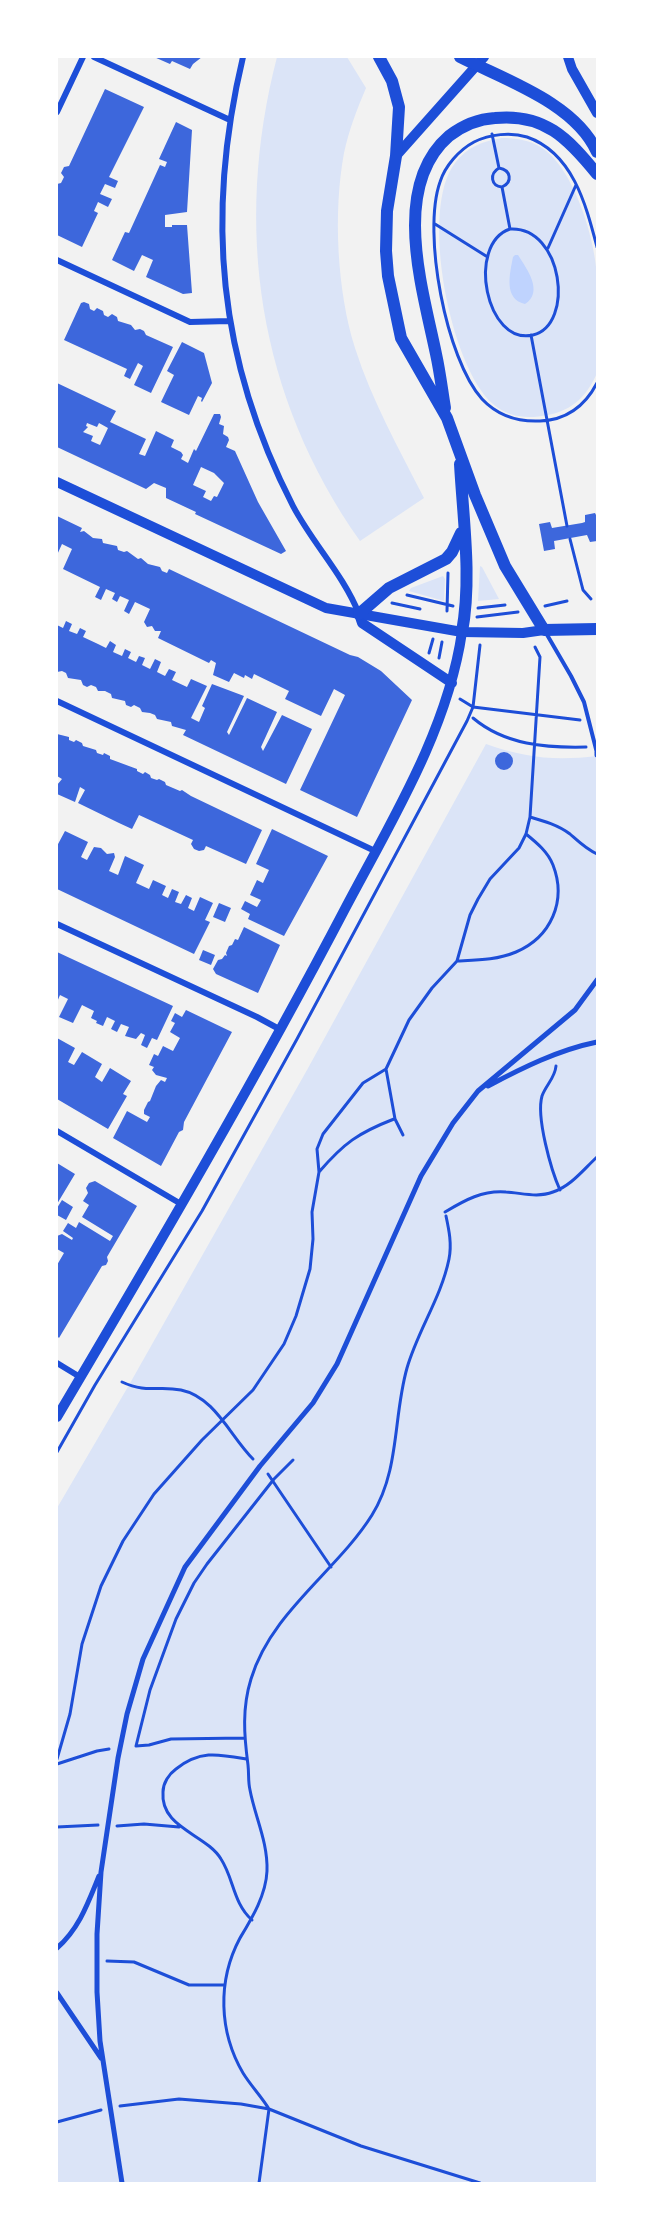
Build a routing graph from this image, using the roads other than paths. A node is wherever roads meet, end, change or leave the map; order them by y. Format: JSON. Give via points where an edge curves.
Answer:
{"nodes":[{"id":1,"x":83,"y":57,"type":"edge"},
{"id":2,"x":94,"y":57,"type":"edge"},
{"id":3,"x":243,"y":57,"type":"edge"},
{"id":4,"x":379,"y":57,"type":"edge"},
{"id":5,"x":459,"y":57,"type":"edge"},
{"id":6,"x":568,"y":57,"type":"edge"},
{"id":7,"x":480,"y":61,"type":"edge"},
{"id":8,"x":57,"y":112,"type":"edge"},
{"id":9,"x":597,"y":113,"type":"edge"},
{"id":10,"x":230,"y":120,"type":"junction"},
{"id":11,"x":597,"y":152,"type":"edge"},
{"id":12,"x":396,"y":156,"type":"junction"},
{"id":13,"x":597,"y":174,"type":"edge"},
{"id":14,"x":57,"y":261,"type":"edge"},
{"id":15,"x":229,"y":321,"type":"junction"},
{"id":16,"x":447,"y":418,"type":"junction"},
{"id":17,"x":459,"y":454,"type":"junction"},
{"id":18,"x":57,"y":482,"type":"edge"},
{"id":19,"x":463,"y":530,"type":"junction"},
{"id":20,"x":359,"y":614,"type":"junction"},
{"id":21,"x":597,"y":629,"type":"edge"},
{"id":22,"x":544,"y":630,"type":"junction"},
{"id":23,"x":462,"y":632,"type":"junction"},
{"id":24,"x":453,"y":683,"type":"junction"},
{"id":25,"x":57,"y":701,"type":"edge"},
{"id":26,"x":597,"y":754,"type":"edge"},
{"id":27,"x":375,"y":851,"type":"junction"},
{"id":28,"x":57,"y":924,"type":"edge"},
{"id":29,"x":597,"y":980,"type":"edge"},
{"id":30,"x":281,"y":1030,"type":"junction"},
{"id":31,"x":597,"y":1042,"type":"edge"},
{"id":32,"x":478,"y":1091,"type":"junction"},
{"id":33,"x":57,"y":1131,"type":"edge"},
{"id":34,"x":181,"y":1204,"type":"junction"},
{"id":35,"x":57,"y":1363,"type":"edge"},
{"id":36,"x":80,"y":1377,"type":"junction"},
{"id":37,"x":57,"y":1417,"type":"edge"},
{"id":38,"x":100,"y":1872,"type":"junction"},
{"id":39,"x":57,"y":1948,"type":"edge"},
{"id":40,"x":57,"y":1992,"type":"edge"},
{"id":41,"x":103,"y":2060,"type":"junction"},
{"id":42,"x":122,"y":2183,"type":"edge"}],
"edges":[{"from":1,"to":8,"type":"street"},
{"from":2,"to":10,"type":"street"},
{"from":3,"to":10,"type":"street"},
{"from":4,"to":12,"type":"main road","via":[[392,81],[399,107]]},
{"from":5,"to":7,"type":"main road"},
{"from":6,"to":9,"type":"street"},
{"from":7,"to":11,"type":"main road","via":[[552,104],[577,124]]},
{"from":7,"to":12,"type":"street"},
{"from":10,"to":15,"type":"street","via":[[222,228]]},
{"from":12,"to":16,"type":"main road","via":[[386,227],[393,302],[401,338]]},
{"from":13,"to":16,"type":"main road","via":[[559,133],[520,117],[472,122],[441,143],[432,155],[424,170],[419,196],[417,252]]},
{"from":14,"to":15,"type":"street","via":[[190,322]]},
{"from":15,"to":20,"type":"street","via":[[244,386],[263,441],[298,515],[350,592]]},
{"from":16,"to":17,"type":"main road"},
{"from":17,"to":19,"type":"main road"},
{"from":17,"to":22,"type":"main road","via":[[505,566]]},
{"from":18,"to":20,"type":"street","via":[[326,608]]},
{"from":19,"to":20,"type":"main road","via":[[446,559],[389,588]]},
{"from":19,"to":23,"type":"main road"},
{"from":20,"to":23,"type":"street"},
{"from":20,"to":24,"type":"street","via":[[362,623]]},
{"from":21,"to":22,"type":"main road"},
{"from":22,"to":23,"type":"street"},
{"from":22,"to":26,"type":"lane","via":[[584,702]]},
{"from":23,"to":24,"type":"street"},
{"from":24,"to":27,"type":"street","via":[[433,736]]},
{"from":25,"to":27,"type":"street"},
{"from":27,"to":30,"type":"street"},
{"from":28,"to":30,"type":"street"},
{"from":29,"to":32,"type":"street","via":[[575,1010]]},
{"from":30,"to":34,"type":"street"},
{"from":31,"to":32,"type":"street","via":[[544,1059]]},
{"from":32,"to":38,"type":"street","via":[[421,1176],[337,1364],[313,1403],[260,1466],[185,1567],[170,1596],[143,1659],[127,1714]]},
{"from":33,"to":34,"type":"street"},
{"from":34,"to":36,"type":"street"},
{"from":35,"to":36,"type":"street"},
{"from":36,"to":37,"type":"street"},
{"from":38,"to":39,"type":"street","via":[[80,1922]]},
{"from":38,"to":41,"type":"street","via":[[96,1961]]},
{"from":40,"to":41,"type":"street"},
{"from":41,"to":42,"type":"street"}]}
